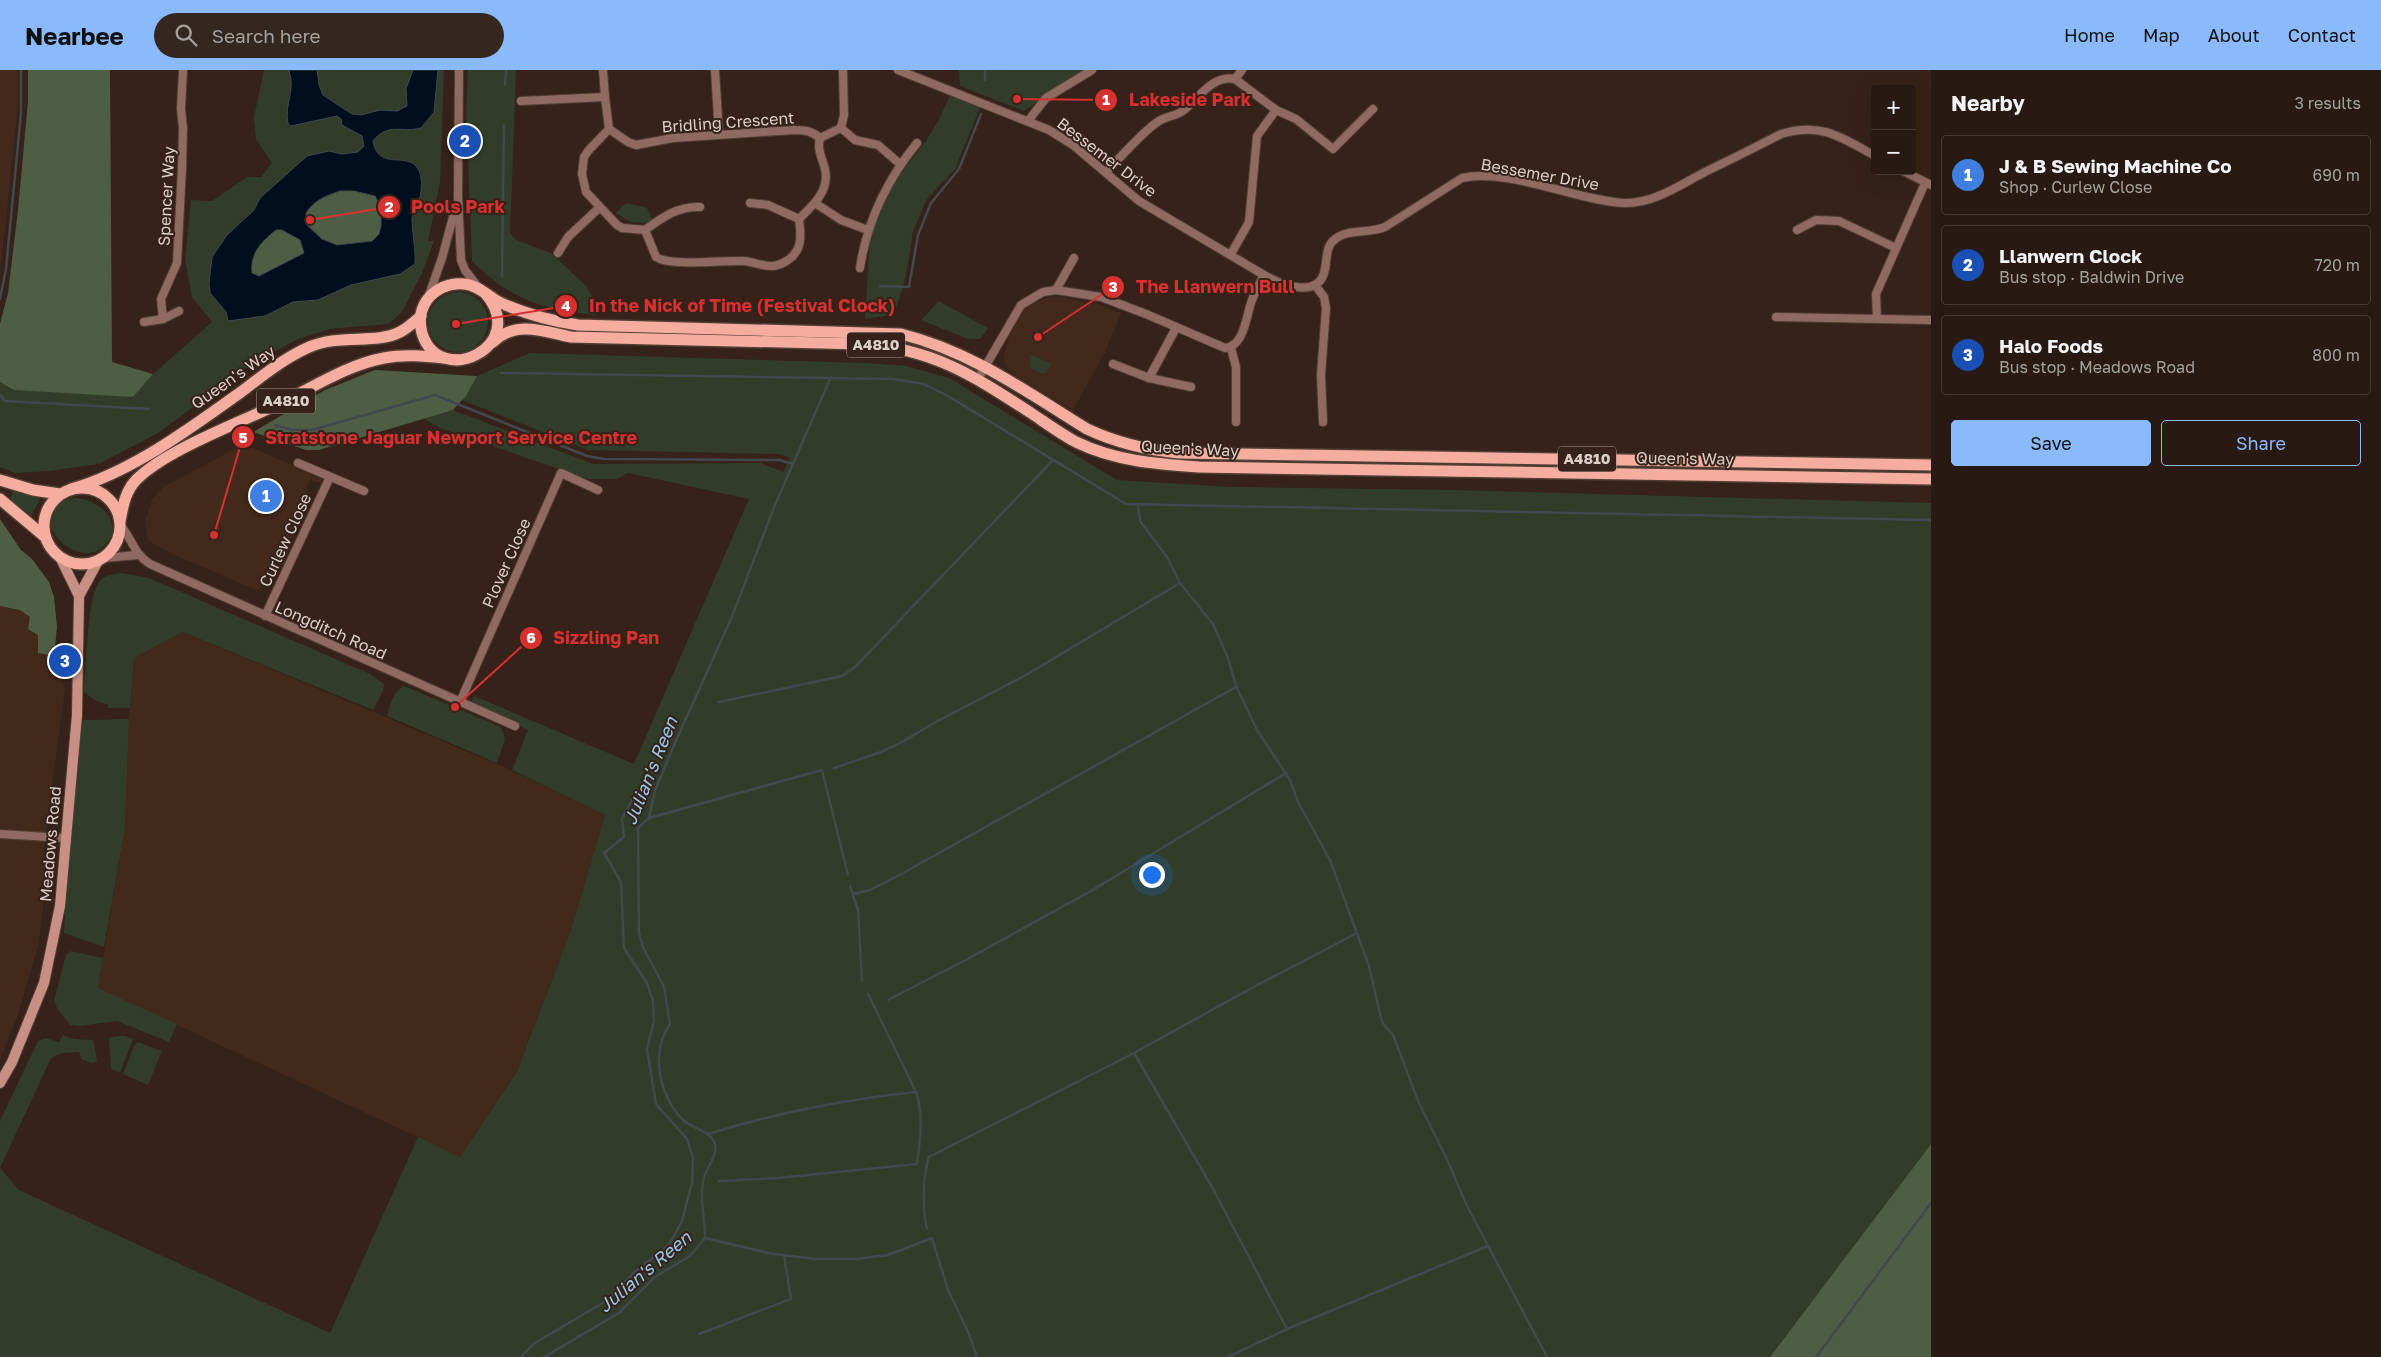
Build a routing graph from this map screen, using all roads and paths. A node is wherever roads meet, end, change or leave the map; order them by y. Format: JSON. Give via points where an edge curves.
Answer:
{"nodes":[{"id":1,"x":183,"y":70,"type":"edge"},
{"id":2,"x":459,"y":70,"type":"edge"},
{"id":3,"x":603,"y":70,"type":"edge"},
{"id":4,"x":715,"y":70,"type":"edge"},
{"id":5,"x":843,"y":70,"type":"edge"},
{"id":6,"x":898,"y":70,"type":"edge"},
{"id":7,"x":1092,"y":70,"type":"edge"},
{"id":8,"x":1242,"y":70,"type":"edge"},
{"id":9,"x":1235,"y":79,"type":"junction"},
{"id":10,"x":605,"y":97,"type":"junction"},
{"id":11,"x":521,"y":101,"type":"dead end"},
{"id":12,"x":1373,"y":109,"type":"dead end"},
{"id":13,"x":1276,"y":110,"type":"junction"},
{"id":14,"x":1028,"y":121,"type":"junction"},
{"id":15,"x":841,"y":128,"type":"junction"},
{"id":16,"x":608,"y":129,"type":"junction"},
{"id":17,"x":719,"y":134,"type":"junction"},
{"id":18,"x":820,"y":138,"type":"junction"},
{"id":19,"x":917,"y":143,"type":"dead end"},
{"id":20,"x":1871,"y":154,"type":"edge"},
{"id":21,"x":900,"y":164,"type":"junction"},
{"id":22,"x":1106,"y":172,"type":"junction"},
{"id":23,"x":1911,"y":175,"type":"edge"},
{"id":24,"x":1928,"y":184,"type":"edge"},
{"id":25,"x":458,"y":196,"type":"junction"},
{"id":26,"x":750,"y":203,"type":"dead end"},
{"id":27,"x":815,"y":203,"type":"junction"},
{"id":28,"x":700,"y":207,"type":"dead end"},
{"id":29,"x":598,"y":208,"type":"junction"},
{"id":30,"x":799,"y":219,"type":"junction"},
{"id":31,"x":645,"y":230,"type":"junction"},
{"id":32,"x":868,"y":230,"type":"junction"},
{"id":33,"x":1797,"y":230,"type":"dead end"},
{"id":34,"x":1896,"y":248,"type":"junction"},
{"id":35,"x":558,"y":253,"type":"dead end"},
{"id":36,"x":1231,"y":254,"type":"junction"},
{"id":37,"x":1074,"y":258,"type":"dead end"},
{"id":38,"x":860,"y":268,"type":"dead end"},
{"id":39,"x":1264,"y":275,"type":"junction"},
{"id":40,"x":1315,"y":285,"type":"junction"},
{"id":41,"x":1056,"y":290,"type":"junction"},
{"id":42,"x":482,"y":291,"type":"junction"},
{"id":43,"x":427,"y":301,"type":"junction"},
{"id":44,"x":179,"y":311,"type":"dead end"},
{"id":45,"x":421,"y":316,"type":"junction"},
{"id":46,"x":1776,"y":317,"type":"dead end"},
{"id":47,"x":163,"y":319,"type":"junction"},
{"id":48,"x":1877,"y":319,"type":"junction"},
{"id":49,"x":1931,"y":320,"type":"edge"},
{"id":50,"x":144,"y":322,"type":"dead end"},
{"id":51,"x":1176,"y":328,"type":"junction"},
{"id":52,"x":1231,"y":348,"type":"junction"},
{"id":53,"x":485,"y":350,"type":"junction"},
{"id":54,"x":446,"y":358,"type":"junction"},
{"id":55,"x":1113,"y":364,"type":"dead end"},
{"id":56,"x":986,"y":366,"type":"junction"},
{"id":57,"x":1149,"y":378,"type":"junction"},
{"id":58,"x":978,"y":379,"type":"junction"},
{"id":59,"x":1191,"y":387,"type":"dead end"},
{"id":60,"x":1236,"y":422,"type":"dead end"},
{"id":61,"x":1323,"y":422,"type":"dead end"},
{"id":62,"x":298,"y":463,"type":"dead end"},
{"id":63,"x":1931,"y":465,"type":"edge"},
{"id":64,"x":330,"y":476,"type":"junction"},
{"id":65,"x":1931,"y":479,"type":"edge"},
{"id":66,"x":0,"y":480,"type":"edge"},
{"id":67,"x":70,"y":489,"type":"junction"},
{"id":68,"x":598,"y":490,"type":"dead end"},
{"id":69,"x":364,"y":492,"type":"dead end"},
{"id":70,"x":60,"y":494,"type":"junction"},
{"id":71,"x":0,"y":499,"type":"edge"},
{"id":72,"x":120,"y":523,"type":"junction"},
{"id":73,"x":44,"y":536,"type":"junction"},
{"id":74,"x":137,"y":555,"type":"junction"},
{"id":75,"x":61,"y":559,"type":"junction"},
{"id":76,"x":101,"y":560,"type":"junction"},
{"id":77,"x":78,"y":596,"type":"junction"},
{"id":78,"x":265,"y":616,"type":"junction"},
{"id":79,"x":460,"y":702,"type":"junction"},
{"id":80,"x":515,"y":726,"type":"dead end"},
{"id":81,"x":0,"y":834,"type":"edge"},
{"id":82,"x":65,"y":838,"type":"junction"},
{"id":83,"x":0,"y":1083,"type":"edge"}],
"edges":[{"from":1,"to":47,"type":"street","name":"Spencer Way","via":[[177,263],[161,299]]},
{"from":2,"to":25,"type":"street"},
{"from":3,"to":10,"type":"street"},
{"from":4,"to":17,"type":"street"},
{"from":5,"to":15,"type":"street","via":[[844,115]]},
{"from":6,"to":14,"type":"street","name":"Bessemer Drive"},
{"from":7,"to":14,"type":"street","via":[[1046,98]]},
{"from":8,"to":9,"type":"street"},
{"from":9,"to":13,"type":"street"},
{"from":9,"to":22,"type":"street","via":[[1217,80],[1183,111],[1160,120]]},
{"from":10,"to":11,"type":"street"},
{"from":10,"to":16,"type":"street"},
{"from":12,"to":13,"type":"street","via":[[1333,149],[1296,119]]},
{"from":13,"to":36,"type":"street","via":[[1257,136],[1249,222]]},
{"from":14,"to":22,"type":"street","name":"Bessemer Drive","via":[[1060,137]]},
{"from":15,"to":18,"type":"street"},
{"from":15,"to":21,"type":"street","via":[[856,140],[878,145]]},
{"from":16,"to":17,"type":"street","name":"Bridling Crescent","via":[[636,145]]},
{"from":16,"to":29,"type":"street","via":[[588,151],[582,164],[586,192]]},
{"from":17,"to":18,"type":"street","name":"Bridling Crescent","via":[[802,130]]},
{"from":18,"to":27,"type":"street","via":[[819,152],[826,178],[821,196]]},
{"from":19,"to":21,"type":"street"},
{"from":20,"to":40,"type":"street","name":"Bessemer Drive","via":[[1838,135],[1795,130],[1638,202],[1611,201],[1493,177],[1462,178],[1386,227],[1337,237],[1328,249],[1324,275]]},
{"from":21,"to":32,"type":"street"},
{"from":22,"to":36,"type":"street","name":"Bessemer Drive","via":[[1139,201]]},
{"from":23,"to":24,"type":"street"},
{"from":24,"to":34,"type":"street"},
{"from":25,"to":42,"type":"street","via":[[461,260],[464,270]]},
{"from":25,"to":43,"type":"street"},
{"from":26,"to":30,"type":"street","via":[[768,205]]},
{"from":27,"to":30,"type":"street"},
{"from":27,"to":32,"type":"street","via":[[840,220]]},
{"from":28,"to":31,"type":"street","via":[[672,212]]},
{"from":29,"to":31,"type":"street","via":[[622,228]]},
{"from":29,"to":35,"type":"street"},
{"from":30,"to":31,"type":"street","via":[[801,238],[797,251],[790,259],[774,266],[741,261],[662,261],[652,251]]},
{"from":32,"to":38,"type":"street"},
{"from":33,"to":34,"type":"street","via":[[1816,220],[1839,221]]},
{"from":34,"to":48,"type":"street","via":[[1876,294]]},
{"from":36,"to":39,"type":"street","name":"Bessemer Drive"},
{"from":37,"to":41,"type":"street"},
{"from":39,"to":40,"type":"street","name":"Bessemer Drive","via":[[1285,285]]},
{"from":39,"to":52,"type":"street","via":[[1251,301],[1242,332]]},
{"from":40,"to":61,"type":"street","via":[[1324,297],[1326,308],[1320,376]]},
{"from":41,"to":51,"type":"street","via":[[1101,297]]},
{"from":41,"to":56,"type":"street","via":[[1043,292],[1021,305]]},
{"from":42,"to":43,"type":"main road","name":"Queen's Way","via":[[465,284],[453,284],[443,287]]},
{"from":42,"to":53,"type":"main road","via":[[494,306],[498,322],[492,341]]},
{"from":42,"to":56,"type":"main road","name":"Queen's Way","number":"A4810","via":[[534,316],[578,325],[901,334],[925,340]]},
{"from":43,"to":45,"type":"main road"},
{"from":44,"to":47,"type":"street"},
{"from":45,"to":54,"type":"main road","via":[[424,337],[429,346]]},
{"from":45,"to":67,"type":"main road","name":"Queen's Way","number":"A4810","via":[[399,333],[329,340],[309,347],[134,461],[94,483]]},
{"from":46,"to":48,"type":"street"},
{"from":47,"to":50,"type":"street"},
{"from":48,"to":49,"type":"street"},
{"from":51,"to":52,"type":"street","via":[[1220,348]]},
{"from":51,"to":57,"type":"street"},
{"from":52,"to":60,"type":"street","via":[[1236,367]]},
{"from":53,"to":54,"type":"main road","name":"Queen's Way","via":[[466,360]]},
{"from":53,"to":58,"type":"main road","name":"Queen's Way","number":"A4810","via":[[501,334],[514,328],[571,337],[887,346],[940,360]]},
{"from":54,"to":72,"type":"main road","name":"Queen's Way","number":"A4810","via":[[404,355],[364,363],[200,441],[158,463],[137,480],[128,490]]},
{"from":55,"to":57,"type":"street"},
{"from":56,"to":58,"type":"street"},
{"from":56,"to":63,"type":"main road","name":"Queen's Way","number":"A4810","via":[[1087,429],[1150,450]]},
{"from":57,"to":59,"type":"street"},
{"from":58,"to":65,"type":"main road","name":"Queen's Way","number":"A4810","via":[[1074,441],[1099,452],[1139,462],[1199,467]]},
{"from":62,"to":64,"type":"street"},
{"from":64,"to":69,"type":"street"},
{"from":64,"to":78,"type":"street","name":"Curlew Close"},
{"from":66,"to":70,"type":"main road"},
{"from":67,"to":70,"type":"main road"},
{"from":67,"to":72,"type":"main road","via":[[89,488],[105,495],[113,504]]},
{"from":68,"to":79,"type":"street","name":"Plover Close","via":[[561,473]]},
{"from":70,"to":73,"type":"main road","via":[[45,513]]},
{"from":71,"to":73,"type":"main road"},
{"from":72,"to":74,"type":"street"},
{"from":72,"to":76,"type":"main road","via":[[116,544]]},
{"from":73,"to":75,"type":"main road"},
{"from":74,"to":76,"type":"street"},
{"from":74,"to":78,"type":"street","name":"Longditch Road"},
{"from":75,"to":76,"type":"main road","via":[[79,564]]},
{"from":75,"to":77,"type":"street","name":"Meadows Road"},
{"from":76,"to":77,"type":"street","name":"Meadows Road"},
{"from":77,"to":82,"type":"street","name":"Meadows Road","via":[[77,715]]},
{"from":78,"to":79,"type":"street","name":"Longditch Road"},
{"from":79,"to":80,"type":"street","name":"Longditch Road"},
{"from":81,"to":82,"type":"street"},
{"from":82,"to":83,"type":"street","name":"Meadows Road","via":[[60,906],[44,983],[12,1062]]}]}
